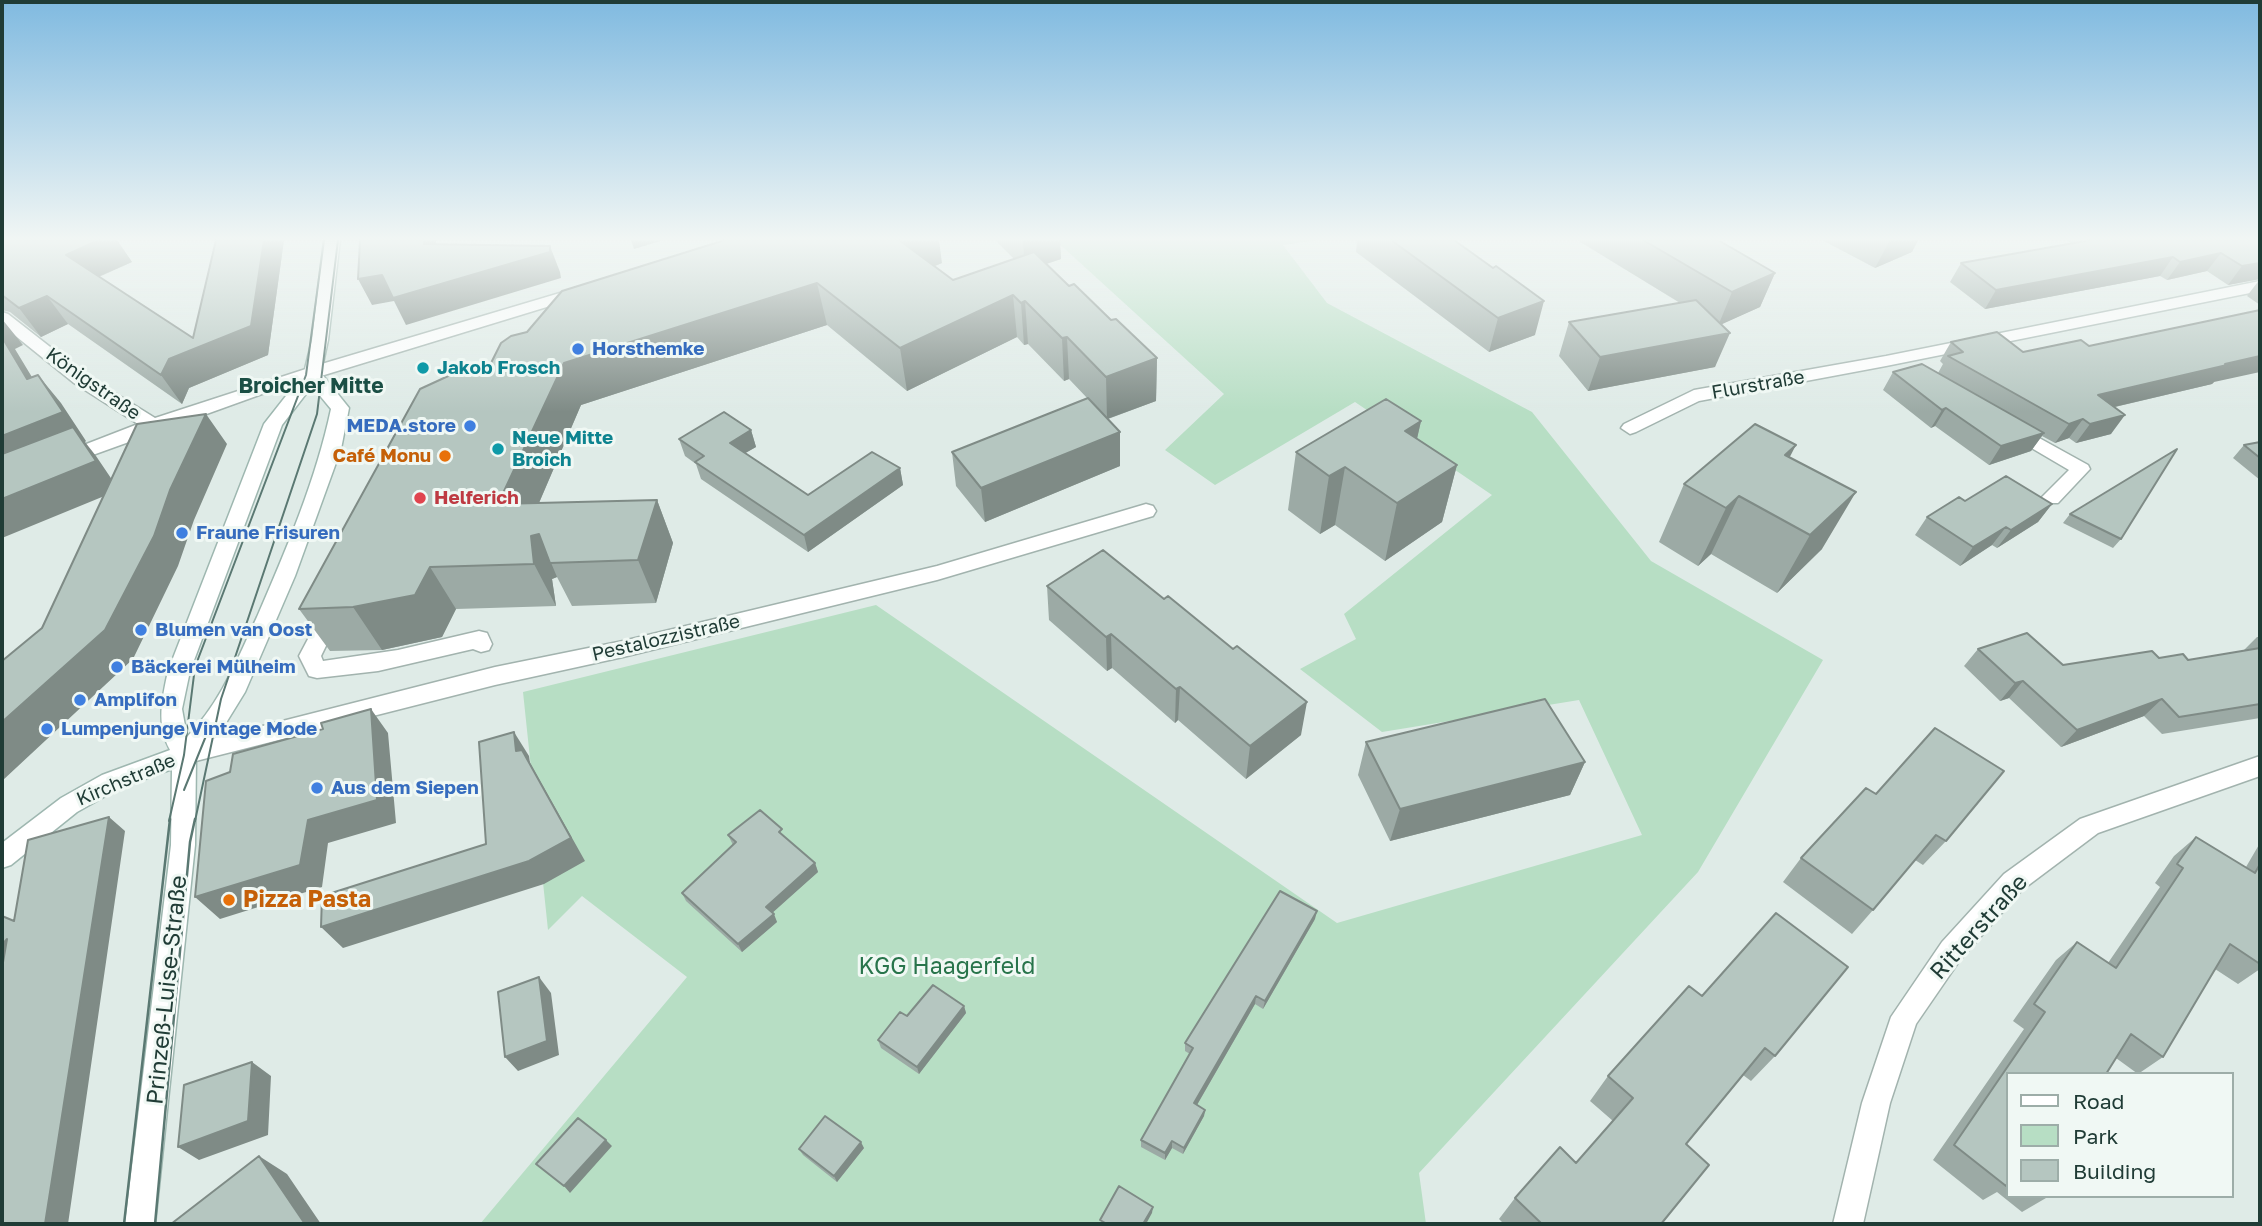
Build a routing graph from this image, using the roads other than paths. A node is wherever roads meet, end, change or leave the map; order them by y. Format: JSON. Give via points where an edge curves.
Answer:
{"nodes":[{"id":1,"x":325,"y":297,"type":"edge"},
{"id":2,"x":560,"y":297,"type":"edge"},
{"id":3,"x":2204,"y":297,"type":"edge"},
{"id":4,"x":2,"y":317,"type":"edge"},
{"id":5,"x":1892,"y":360,"type":"junction"},
{"id":6,"x":1916,"y":373,"type":"edge"},
{"id":7,"x":312,"y":374,"type":"junction"},
{"id":8,"x":1998,"y":421,"type":"edge"},
{"id":9,"x":151,"y":424,"type":"junction"},
{"id":10,"x":1630,"y":428,"type":"dead end"},
{"id":11,"x":51,"y":464,"type":"edge"},
{"id":12,"x":2051,"y":498,"type":"dead end"},
{"id":13,"x":1146,"y":511,"type":"dead end"},
{"id":14,"x":340,"y":596,"type":"edge"},
{"id":15,"x":481,"y":644,"type":"dead end"},
{"id":16,"x":184,"y":755,"type":"junction"},
{"id":17,"x":2260,"y":766,"type":"edge"},
{"id":18,"x":2,"y":857,"type":"edge"},
{"id":19,"x":140,"y":1224,"type":"edge"},
{"id":20,"x":1848,"y":1224,"type":"edge"}],
"edges":[{"from":1,"to":7,"type":"street","name":"Prinzeß-Luise-Straße"},
{"from":2,"to":7,"type":"street"},
{"from":3,"to":5,"type":"street","name":"Flurstraße"},
{"from":4,"to":9,"type":"street","name":"Königstraße","via":[[80,379]]},
{"from":5,"to":6,"type":"street"},
{"from":5,"to":10,"type":"street","name":"Flurstraße","via":[[1694,396]]},
{"from":7,"to":9,"type":"street"},
{"from":7,"to":16,"type":"street","name":"Prinzeß-Luise-Straße","via":[[273,424],[186,649],[171,709],[176,740]]},
{"from":7,"to":16,"type":"street","via":[[340,408],[332,449],[285,576],[234,692],[208,732]]},
{"from":8,"to":12,"type":"street","via":[[2081,469]]},
{"from":9,"to":11,"type":"street"},
{"from":13,"to":16,"type":"street","name":"Pestalozzistraße","via":[[937,573],[495,676]]},
{"from":14,"to":15,"type":"street","via":[[310,656],[317,670],[409,657],[479,639]]},
{"from":16,"to":18,"type":"street","name":"Kirchstraße","via":[[110,782],[69,805]]},
{"from":16,"to":19,"type":"street","name":"Prinzeß-Luise-Straße","via":[[183,845]]},
{"from":17,"to":20,"type":"street","name":"Ritterstraße","via":[[2089,826],[2013,881],[1951,951],[1905,1017],[1875,1104]]}]}
